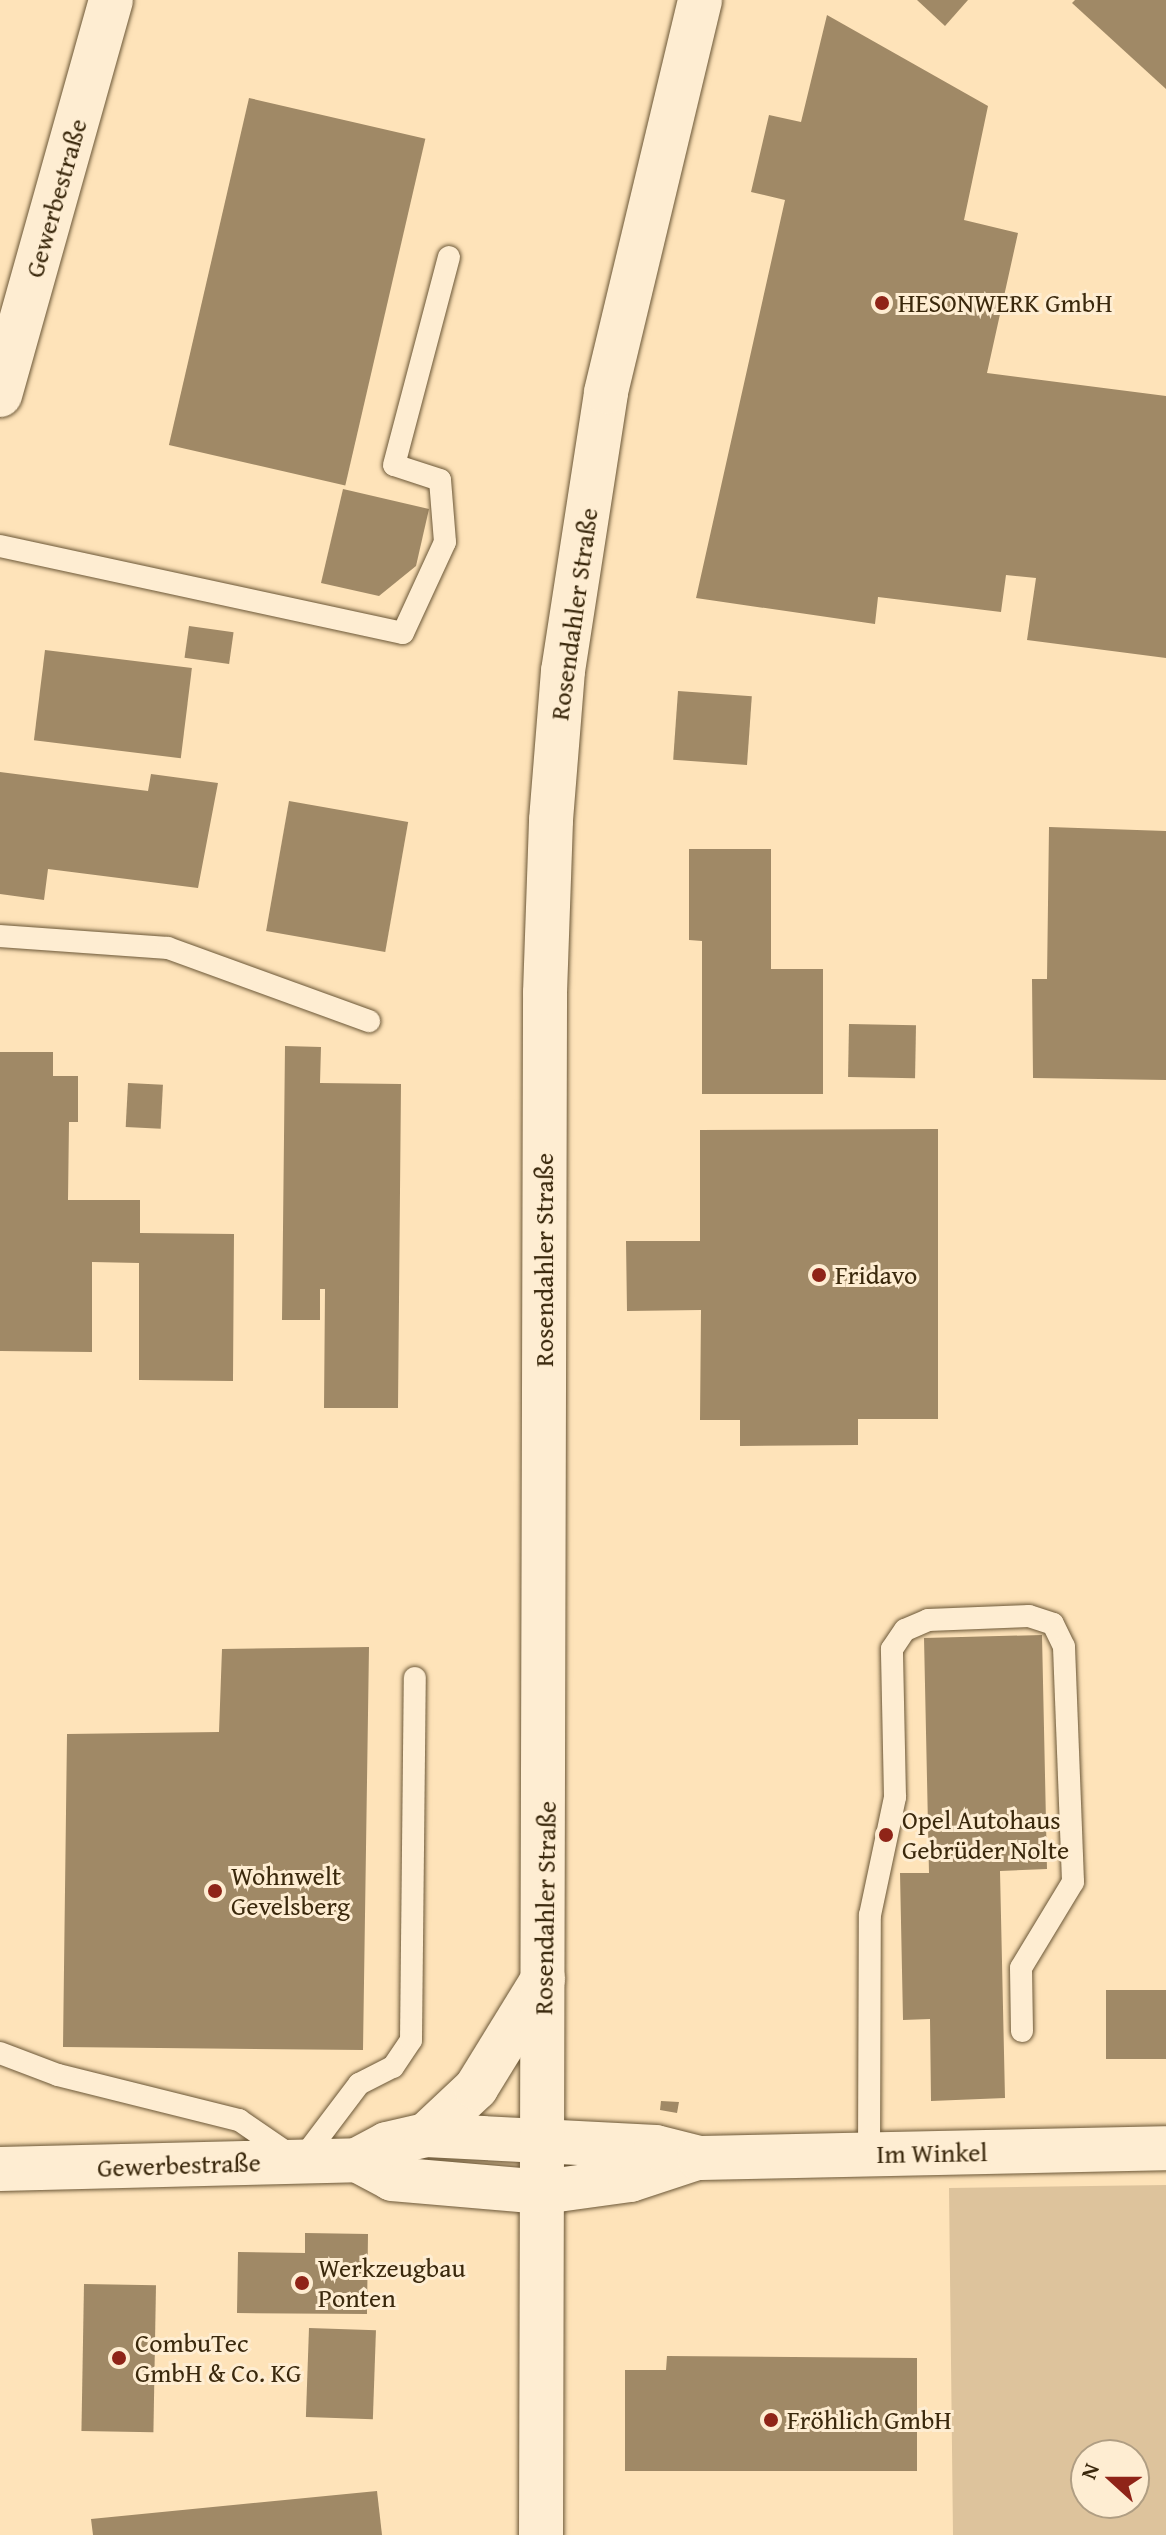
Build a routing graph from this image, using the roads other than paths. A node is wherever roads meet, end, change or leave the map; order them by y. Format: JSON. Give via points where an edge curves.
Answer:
{"nodes":[{"id":1,"x":111,"y":0,"type":"edge"},
{"id":2,"x":700,"y":0,"type":"edge"},
{"id":3,"x":449,"y":257,"type":"dead end"},
{"id":4,"x":0,"y":395,"type":"edge"},
{"id":5,"x":0,"y":546,"type":"edge"},
{"id":6,"x":0,"y":936,"type":"edge"},
{"id":7,"x":369,"y":1021,"type":"dead end"},
{"id":8,"x":415,"y":1678,"type":"dead end"},
{"id":9,"x":543,"y":1979,"type":"junction"},
{"id":10,"x":1022,"y":2031,"type":"dead end"},
{"id":11,"x":0,"y":2053,"type":"edge"},
{"id":12,"x":426,"y":2135,"type":"junction"},
{"id":13,"x":543,"y":2141,"type":"junction"},
{"id":14,"x":1166,"y":2148,"type":"edge"},
{"id":15,"x":869,"y":2155,"type":"junction"},
{"id":16,"x":699,"y":2158,"type":"junction"},
{"id":17,"x":357,"y":2160,"type":"junction"},
{"id":18,"x":300,"y":2162,"type":"junction"},
{"id":19,"x":0,"y":2169,"type":"edge"},
{"id":20,"x":543,"y":2192,"type":"junction"},
{"id":21,"x":541,"y":2535,"type":"edge"}],
"edges":[{"from":1,"to":4,"type":"main road","name":"Gewerbestraße"},
{"from":2,"to":9,"type":"main road","name":"Rosendahler Straße","via":[[606,392],[563,671],[551,820],[545,993]]},
{"from":3,"to":5,"type":"lane","via":[[394,465],[440,480],[445,542],[403,633]]},
{"from":6,"to":7,"type":"lane","via":[[168,948]]},
{"from":8,"to":18,"type":"lane","via":[[411,2040],[393,2067],[359,2084]]},
{"from":9,"to":12,"type":"main road","via":[[476,2088]]},
{"from":9,"to":13,"type":"main road","name":"Rosendahler Straße"},
{"from":10,"to":15,"type":"lane","via":[[1021,1968],[1073,1882],[1064,1647],[1053,1624],[1029,1616],[928,1620],[905,1630],[892,1649],[895,1797],[870,1915]]},
{"from":11,"to":18,"type":"lane","via":[[58,2075],[239,2120]]},
{"from":12,"to":13,"type":"main road","name":"Gewerbestraße"},
{"from":12,"to":17,"type":"main road","name":"Gewerbestraße","via":[[387,2144]]},
{"from":13,"to":16,"type":"main road","name":"Im Winkel","via":[[656,2147]]},
{"from":13,"to":20,"type":"main road","name":"Rosendahler Straße"},
{"from":14,"to":15,"type":"main road","name":"Im Winkel"},
{"from":15,"to":16,"type":"main road","name":"Im Winkel"},
{"from":16,"to":20,"type":"main road","name":"Im Winkel","via":[[630,2180]]},
{"from":17,"to":18,"type":"main road","name":"Gewerbestraße"},
{"from":17,"to":20,"type":"main road","via":[[392,2179]]},
{"from":18,"to":19,"type":"main road","name":"Gewerbestraße"},
{"from":20,"to":21,"type":"main road","name":"Rosendahler Straße"}]}
